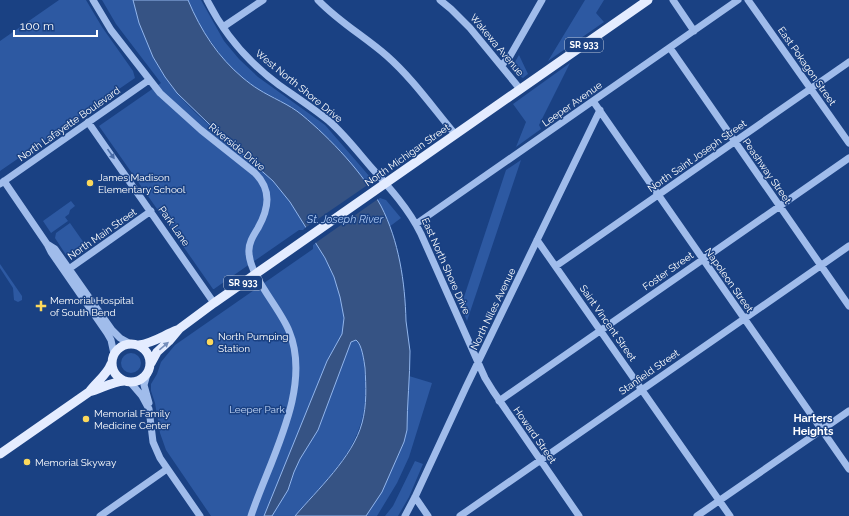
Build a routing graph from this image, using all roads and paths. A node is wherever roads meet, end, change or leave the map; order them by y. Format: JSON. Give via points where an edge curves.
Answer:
{"nodes":[{"id":1,"x":93,"y":0,"type":"edge"},
{"id":2,"x":207,"y":0,"type":"edge"},
{"id":3,"x":263,"y":0,"type":"edge"},
{"id":4,"x":318,"y":0,"type":"edge"},
{"id":5,"x":440,"y":0,"type":"edge"},
{"id":6,"x":542,"y":0,"type":"edge"},
{"id":7,"x":648,"y":0,"type":"edge"},
{"id":8,"x":673,"y":0,"type":"edge"},
{"id":9,"x":738,"y":0,"type":"edge"},
{"id":10,"x":748,"y":0,"type":"edge"},
{"id":11,"x":223,"y":27,"type":"junction"},
{"id":12,"x":694,"y":31,"type":"junction"},
{"id":13,"x":670,"y":48,"type":"junction"},
{"id":14,"x":849,"y":62,"type":"edge"},
{"id":15,"x":502,"y":65,"type":"junction"},
{"id":16,"x":149,"y":80,"type":"junction"},
{"id":17,"x":810,"y":88,"type":"junction"},
{"id":18,"x":520,"y":89,"type":"junction"},
{"id":19,"x":593,"y":101,"type":"junction"},
{"id":20,"x":600,"y":110,"type":"junction"},
{"id":21,"x":88,"y":122,"type":"junction"},
{"id":22,"x":455,"y":134,"type":"junction"},
{"id":23,"x":734,"y":141,"type":"junction"},
{"id":24,"x":849,"y":143,"type":"edge"},
{"id":25,"x":849,"y":158,"type":"edge"},
{"id":26,"x":2,"y":182,"type":"edge"},
{"id":27,"x":385,"y":183,"type":"junction"},
{"id":28,"x":658,"y":195,"type":"junction"},
{"id":29,"x":779,"y":206,"type":"junction"},
{"id":30,"x":151,"y":212,"type":"junction"},
{"id":31,"x":416,"y":224,"type":"junction"},
{"id":32,"x":537,"y":240,"type":"junction"},
{"id":33,"x":849,"y":246,"type":"edge"},
{"id":34,"x":703,"y":259,"type":"junction"},
{"id":35,"x":821,"y":265,"type":"junction"},
{"id":36,"x":556,"y":266,"type":"junction"},
{"id":37,"x":67,"y":271,"type":"junction"},
{"id":38,"x":256,"y":274,"type":"junction"},
{"id":39,"x":214,"y":303,"type":"junction"},
{"id":40,"x":849,"y":306,"type":"edge"},
{"id":41,"x":744,"y":318,"type":"junction"},
{"id":42,"x":179,"y":329,"type":"junction"},
{"id":43,"x":601,"y":330,"type":"junction"},
{"id":44,"x":134,"y":344,"type":"junction"},
{"id":45,"x":114,"y":354,"type":"junction"},
{"id":46,"x":150,"y":363,"type":"junction"},
{"id":47,"x":111,"y":364,"type":"junction"},
{"id":48,"x":478,"y":364,"type":"junction"},
{"id":49,"x":147,"y":374,"type":"junction"},
{"id":50,"x":127,"y":382,"type":"junction"},
{"id":51,"x":642,"y":389,"type":"junction"},
{"id":52,"x":89,"y":392,"type":"junction"},
{"id":53,"x":499,"y":401,"type":"junction"},
{"id":54,"x":149,"y":409,"type":"junction"},
{"id":55,"x":849,"y":411,"type":"edge"},
{"id":56,"x":822,"y":430,"type":"junction"},
{"id":57,"x":0,"y":454,"type":"edge"},
{"id":58,"x":540,"y":460,"type":"junction"},
{"id":59,"x":167,"y":469,"type":"junction"},
{"id":60,"x":849,"y":469,"type":"edge"},
{"id":61,"x":415,"y":497,"type":"junction"},
{"id":62,"x":719,"y":501,"type":"junction"},
{"id":63,"x":100,"y":516,"type":"edge"},
{"id":64,"x":200,"y":516,"type":"edge"},
{"id":65,"x":250,"y":516,"type":"edge"},
{"id":66,"x":405,"y":516,"type":"edge"},
{"id":67,"x":428,"y":516,"type":"edge"},
{"id":68,"x":460,"y":516,"type":"edge"},
{"id":69,"x":579,"y":516,"type":"edge"},
{"id":70,"x":697,"y":516,"type":"edge"},
{"id":71,"x":730,"y":516,"type":"edge"}],
"edges":[{"from":1,"to":16,"type":"street","name":"Riverside Drive","via":[[111,30]]},
{"from":2,"to":11,"type":"street","name":"West North Shore Drive"},
{"from":3,"to":11,"type":"street"},
{"from":4,"to":22,"type":"street","via":[[401,70]]},
{"from":5,"to":15,"type":"street","name":"Wakewa Avenue","via":[[470,28]]},
{"from":6,"to":15,"type":"street","via":[[510,56]]},
{"from":7,"to":18,"type":"main road","name":"North Michigan Street","number":"SR 933"},
{"from":8,"to":12,"type":"street"},
{"from":9,"to":12,"type":"street","name":"Leeper Avenue"},
{"from":10,"to":17,"type":"street","name":"East Pokagon Street"},
{"from":11,"to":27,"type":"street","name":"West North Shore Drive","via":[[242,52],[267,76],[330,121]]},
{"from":12,"to":13,"type":"street","name":"Leeper Avenue"},
{"from":13,"to":19,"type":"street","name":"Leeper Avenue"},
{"from":13,"to":23,"type":"street","name":"Peashway Street"},
{"from":14,"to":17,"type":"street","name":"North Saint Joseph Street"},
{"from":15,"to":18,"type":"street","name":"Wakewa Avenue"},
{"from":16,"to":21,"type":"street","name":"North Lafayette Boulevard"},
{"from":16,"to":38,"type":"street","name":"Riverside Drive","via":[[176,108],[255,173],[264,184],[267,205],[249,250]]},
{"from":17,"to":23,"type":"street","name":"North Saint Joseph Street"},
{"from":17,"to":24,"type":"street","name":"East Pokagon Street"},
{"from":18,"to":22,"type":"main road","name":"North Michigan Street","number":"SR 933"},
{"from":19,"to":20,"type":"street","name":"Napoleon Street"},
{"from":19,"to":31,"type":"street","name":"Leeper Avenue"},
{"from":20,"to":28,"type":"street","name":"Napoleon Street"},
{"from":20,"to":32,"type":"street","name":"North Niles Avenue"},
{"from":21,"to":26,"type":"street","name":"North Lafayette Boulevard"},
{"from":21,"to":30,"type":"street","name":"Park Lane","one_way":true},
{"from":22,"to":27,"type":"main road","name":"North Michigan Street","number":"SR 933"},
{"from":23,"to":28,"type":"street","name":"North Saint Joseph Street"},
{"from":23,"to":29,"type":"street","name":"Peashway Street"},
{"from":25,"to":29,"type":"street","name":"Foster Street"},
{"from":26,"to":37,"type":"street","via":[[47,244],[50,252]]},
{"from":27,"to":31,"type":"street","name":"East North Shore Drive"},
{"from":27,"to":38,"type":"main road","name":"North Michigan Street","number":"SR 933"},
{"from":28,"to":34,"type":"street","name":"Napoleon Street"},
{"from":28,"to":36,"type":"street","name":"North Saint Joseph Street"},
{"from":29,"to":34,"type":"street","name":"Foster Street"},
{"from":29,"to":35,"type":"street","name":"Peashway Street"},
{"from":30,"to":37,"type":"street","name":"North Main Street"},
{"from":30,"to":39,"type":"street","name":"Park Lane"},
{"from":31,"to":48,"type":"street","name":"East North Shore Drive"},
{"from":32,"to":36,"type":"street","name":"Saint Vincent Street"},
{"from":32,"to":48,"type":"street","name":"North Niles Avenue"},
{"from":33,"to":35,"type":"street","name":"Stanfield Street"},
{"from":34,"to":41,"type":"street","name":"Napoleon Street"},
{"from":34,"to":43,"type":"street","name":"Foster Street"},
{"from":35,"to":40,"type":"street","name":"Peashway Street"},
{"from":35,"to":41,"type":"street","name":"Stanfield Street"},
{"from":36,"to":43,"type":"street","name":"Saint Vincent Street"},
{"from":37,"to":44,"type":"street","via":[[112,330],[120,338]]},
{"from":37,"to":45,"type":"street","via":[[107,333]]},
{"from":38,"to":39,"type":"main road","name":"North Michigan Street","number":"SR 933"},
{"from":38,"to":65,"type":"street","name":"Riverside Drive","via":[[289,329],[297,364],[287,418]]},
{"from":39,"to":42,"type":"main road","name":"North Michigan Street","number":"SR 933"},
{"from":41,"to":51,"type":"street","name":"Stanfield Street"},
{"from":41,"to":56,"type":"street","name":"Napoleon Street"},
{"from":42,"to":44,"type":"main road","name":"North Michigan Street","number":"SR 933","via":[[149,343]]},
{"from":46,"to":42,"type":"main road","name":"North Michigan Street","number":"SR 933","one_way":true,"via":[[156,352]]},
{"from":43,"to":51,"type":"street","name":"Saint Vincent Street"},
{"from":43,"to":53,"type":"street","name":"Foster Street"},
{"from":44,"to":45,"type":"main road","number":"SR 933","via":[[118,348]]},
{"from":44,"to":46,"type":"main road","via":[[147,352]]},
{"from":45,"to":47,"type":"main road"},
{"from":46,"to":49,"type":"main road","number":"SR 933"},
{"from":47,"to":50,"type":"main road","via":[[115,374]]},
{"from":47,"to":52,"type":"main road"},
{"from":48,"to":53,"type":"street","name":"Howard Street"},
{"from":48,"to":61,"type":"street","name":"North Niles Avenue"},
{"from":49,"to":50,"type":"main road","via":[[139,380]]},
{"from":49,"to":54,"type":"street","via":[[144,385]]},
{"from":50,"to":52,"type":"main road","via":[[113,383]]},
{"from":50,"to":54,"type":"street","via":[[142,396]]},
{"from":51,"to":58,"type":"street","name":"Stanfield Street"},
{"from":51,"to":62,"type":"street","name":"Saint Vincent Street"},
{"from":52,"to":57,"type":"main road"},
{"from":53,"to":58,"type":"street","name":"Howard Street"},
{"from":54,"to":59,"type":"street","via":[[155,447]]},
{"from":55,"to":56,"type":"street"},
{"from":56,"to":60,"type":"street","name":"Napoleon Street"},
{"from":56,"to":62,"type":"street"},
{"from":58,"to":68,"type":"street","name":"Stanfield Street"},
{"from":58,"to":69,"type":"street","name":"Howard Street"},
{"from":59,"to":63,"type":"street"},
{"from":59,"to":64,"type":"street"},
{"from":61,"to":66,"type":"street","name":"North Niles Avenue"},
{"from":61,"to":67,"type":"street"},
{"from":62,"to":70,"type":"street"},
{"from":62,"to":71,"type":"street","name":"Saint Vincent Street"}]}
